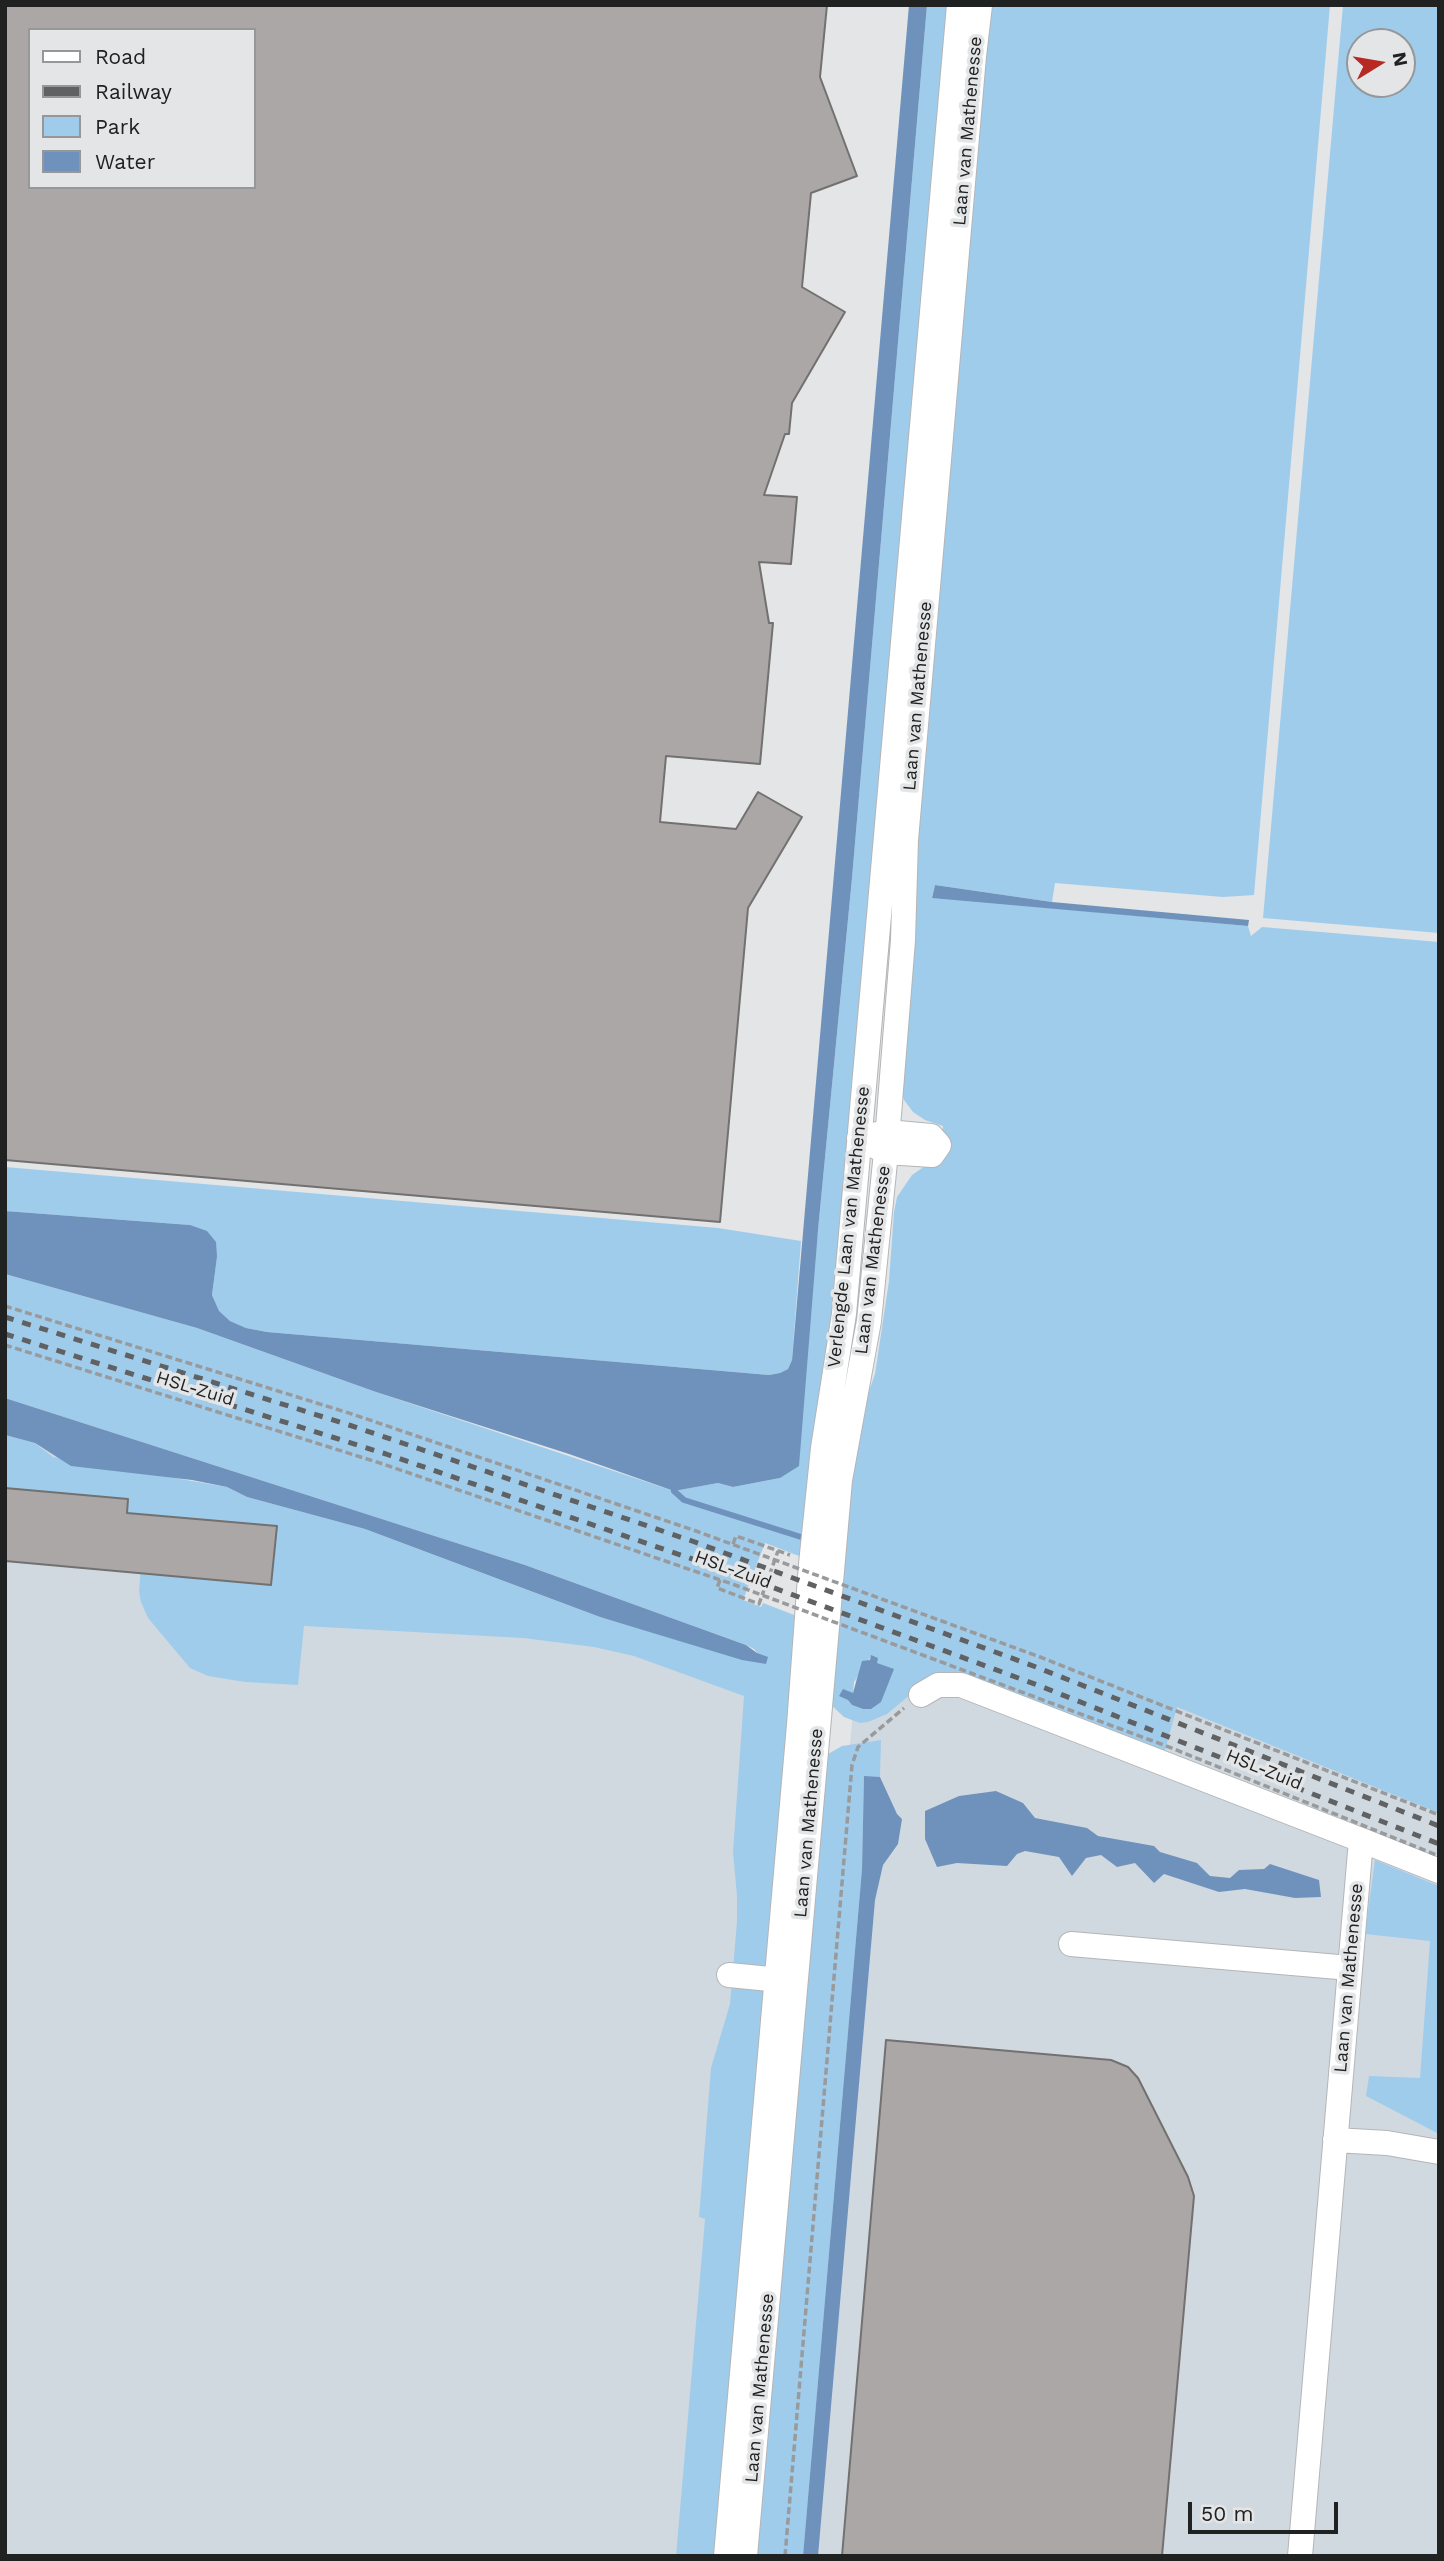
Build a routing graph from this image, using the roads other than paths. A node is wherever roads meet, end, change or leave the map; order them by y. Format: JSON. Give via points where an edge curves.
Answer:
{"nodes":[{"id":1,"x":959,"y":5,"type":"edge"},
{"id":2,"x":980,"y":5,"type":"edge"},
{"id":3,"x":875,"y":957,"type":"joint"},
{"id":4,"x":859,"y":1138,"type":"junction"},
{"id":5,"x":886,"y":1142,"type":"junction"},
{"id":6,"x":819,"y":1496,"type":"joint"},
{"id":7,"x":921,"y":1695,"type":"road end"},
{"id":8,"x":1361,"y":1840,"type":"junction"},
{"id":9,"x":1439,"y":1871,"type":"edge"},
{"id":10,"x":1071,"y":1944,"type":"dead end"},
{"id":11,"x":1350,"y":1968,"type":"junction"},
{"id":12,"x":729,"y":1976,"type":"dead end"},
{"id":13,"x":786,"y":1980,"type":"junction"},
{"id":14,"x":1335,"y":2140,"type":"junction"},
{"id":15,"x":1439,"y":2152,"type":"edge"},
{"id":16,"x":726,"y":2556,"type":"edge"},
{"id":17,"x":745,"y":2556,"type":"edge"},
{"id":18,"x":1300,"y":2556,"type":"edge"}],
"edges":[{"from":1,"to":3,"type":"street","name":"Laan van Mathenesse"},
{"from":2,"to":5,"type":"street","name":"Laan van Mathenesse","via":[[907,826]]},
{"from":3,"to":4,"type":"street","name":"Verlengde Laan van Mathenesse"},
{"from":4,"to":5,"type":"street"},
{"from":4,"to":6,"type":"street","name":"Verlengde Laan van Mathenesse","via":[[844,1314]]},
{"from":5,"to":13,"type":"street","name":"Laan van Mathenesse","via":[[869,1321],[840,1480]]},
{"from":6,"to":13,"type":"street","name":"Laan van Mathenesse"},
{"from":7,"to":8,"type":"street","via":[[938,1685],[961,1685]]},
{"from":8,"to":9,"type":"street"},
{"from":8,"to":11,"type":"street","name":"Laan van Mathenesse"},
{"from":10,"to":11,"type":"street"},
{"from":11,"to":14,"type":"street","name":"Laan van Mathenesse"},
{"from":12,"to":13,"type":"street"},
{"from":13,"to":16,"type":"street","name":"Laan van Mathenesse"},
{"from":13,"to":17,"type":"street","name":"Laan van Mathenesse"},
{"from":14,"to":15,"type":"street"},
{"from":14,"to":18,"type":"street","name":"Laan van Mathenesse"}]}
